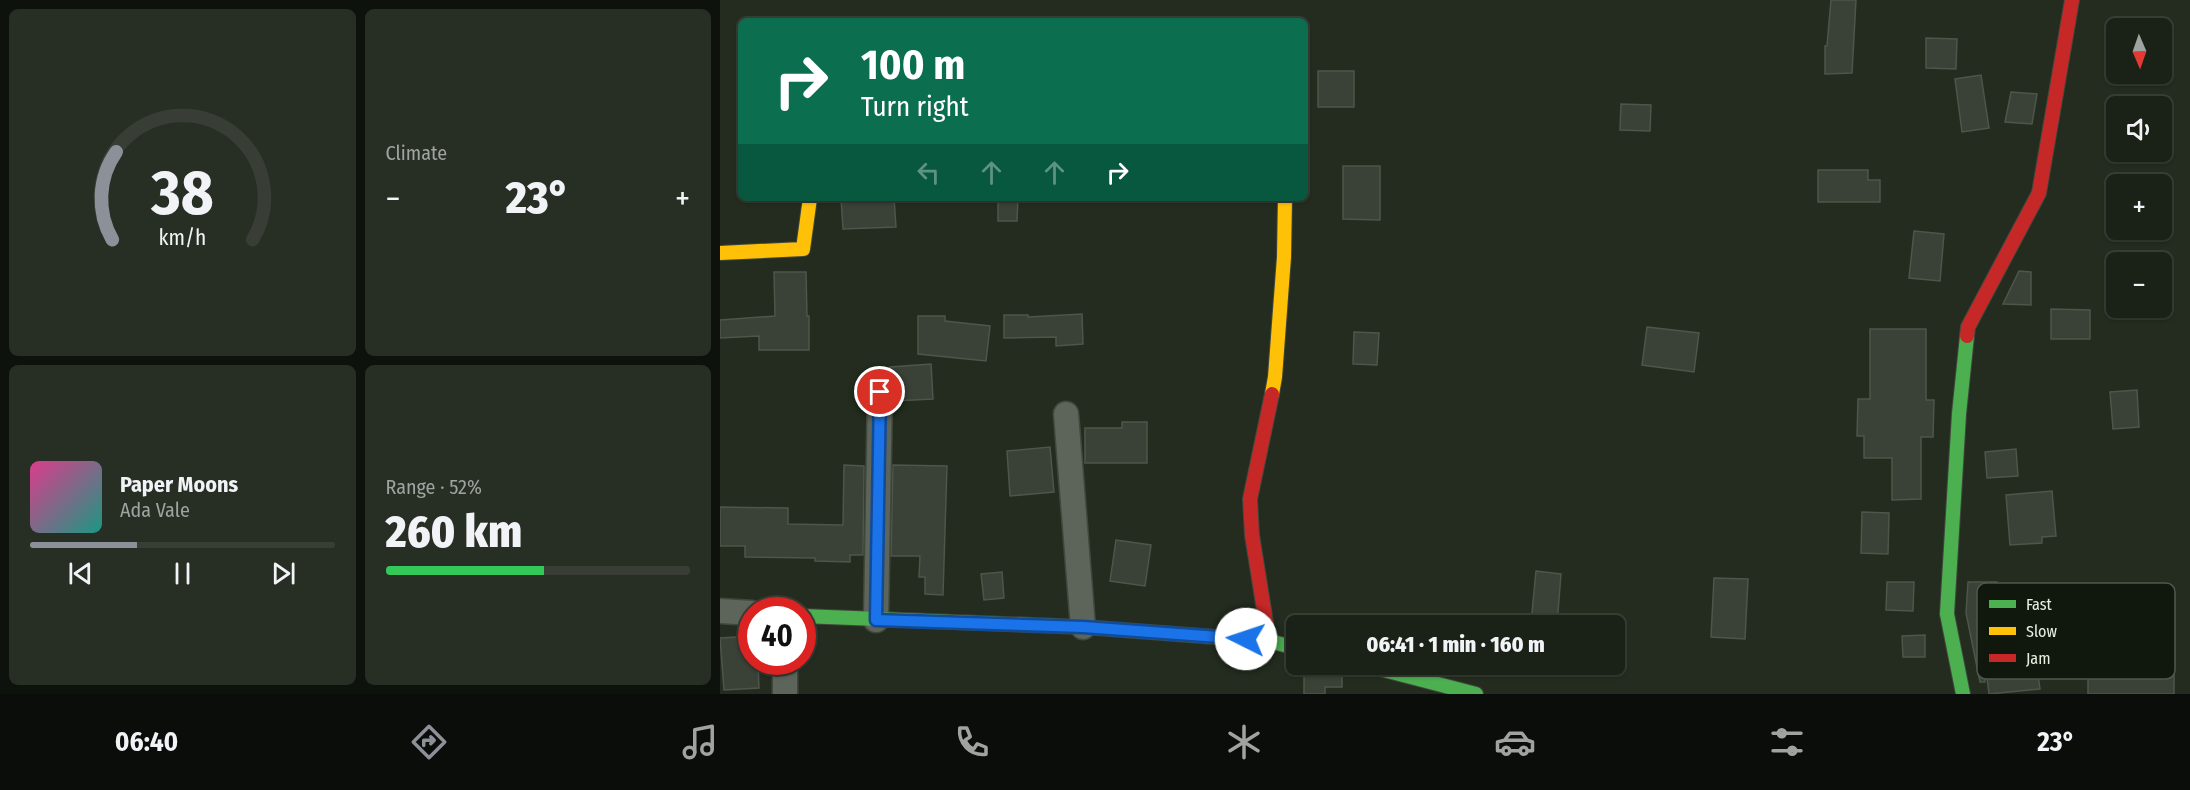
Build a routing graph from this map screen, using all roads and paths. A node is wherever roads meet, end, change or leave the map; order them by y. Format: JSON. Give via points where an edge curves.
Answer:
{"nodes":[{"id":1,"x":2072,"y":0,"type":"edge"},
{"id":2,"x":810,"y":201,"type":"edge"},
{"id":3,"x":1285,"y":201,"type":"edge"},
{"id":4,"x":720,"y":253,"type":"edge"},
{"id":5,"x":880,"y":392,"type":"dead end"},
{"id":6,"x":1066,"y":414,"type":"dead end"},
{"id":7,"x":720,"y":611,"type":"edge"},
{"id":8,"x":738,"y":612,"type":"edge"},
{"id":9,"x":816,"y":617,"type":"edge"},
{"id":10,"x":876,"y":620,"type":"junction"},
{"id":11,"x":1083,"y":627,"type":"junction"},
{"id":12,"x":1269,"y":641,"type":"junction"},
{"id":13,"x":1286,"y":645,"type":"edge"},
{"id":14,"x":785,"y":675,"type":"edge"},
{"id":15,"x":1403,"y":675,"type":"edge"},
{"id":16,"x":785,"y":694,"type":"edge"},
{"id":17,"x":1476,"y":694,"type":"edge"},
{"id":18,"x":1963,"y":694,"type":"edge"}],
"edges":[{"from":1,"to":18,"type":"street","via":[[2039,193],[1968,327],[1947,614]]},
{"from":2,"to":4,"type":"street","via":[[803,249]]},
{"from":3,"to":12,"type":"street","via":[[1275,377],[1250,499]]},
{"from":5,"to":10,"type":"street"},
{"from":6,"to":11,"type":"street"},
{"from":7,"to":8,"type":"street"},
{"from":9,"to":10,"type":"street"},
{"from":10,"to":11,"type":"street"},
{"from":11,"to":12,"type":"street"},
{"from":12,"to":13,"type":"street"},
{"from":14,"to":16,"type":"street"},
{"from":15,"to":17,"type":"street"}]}
